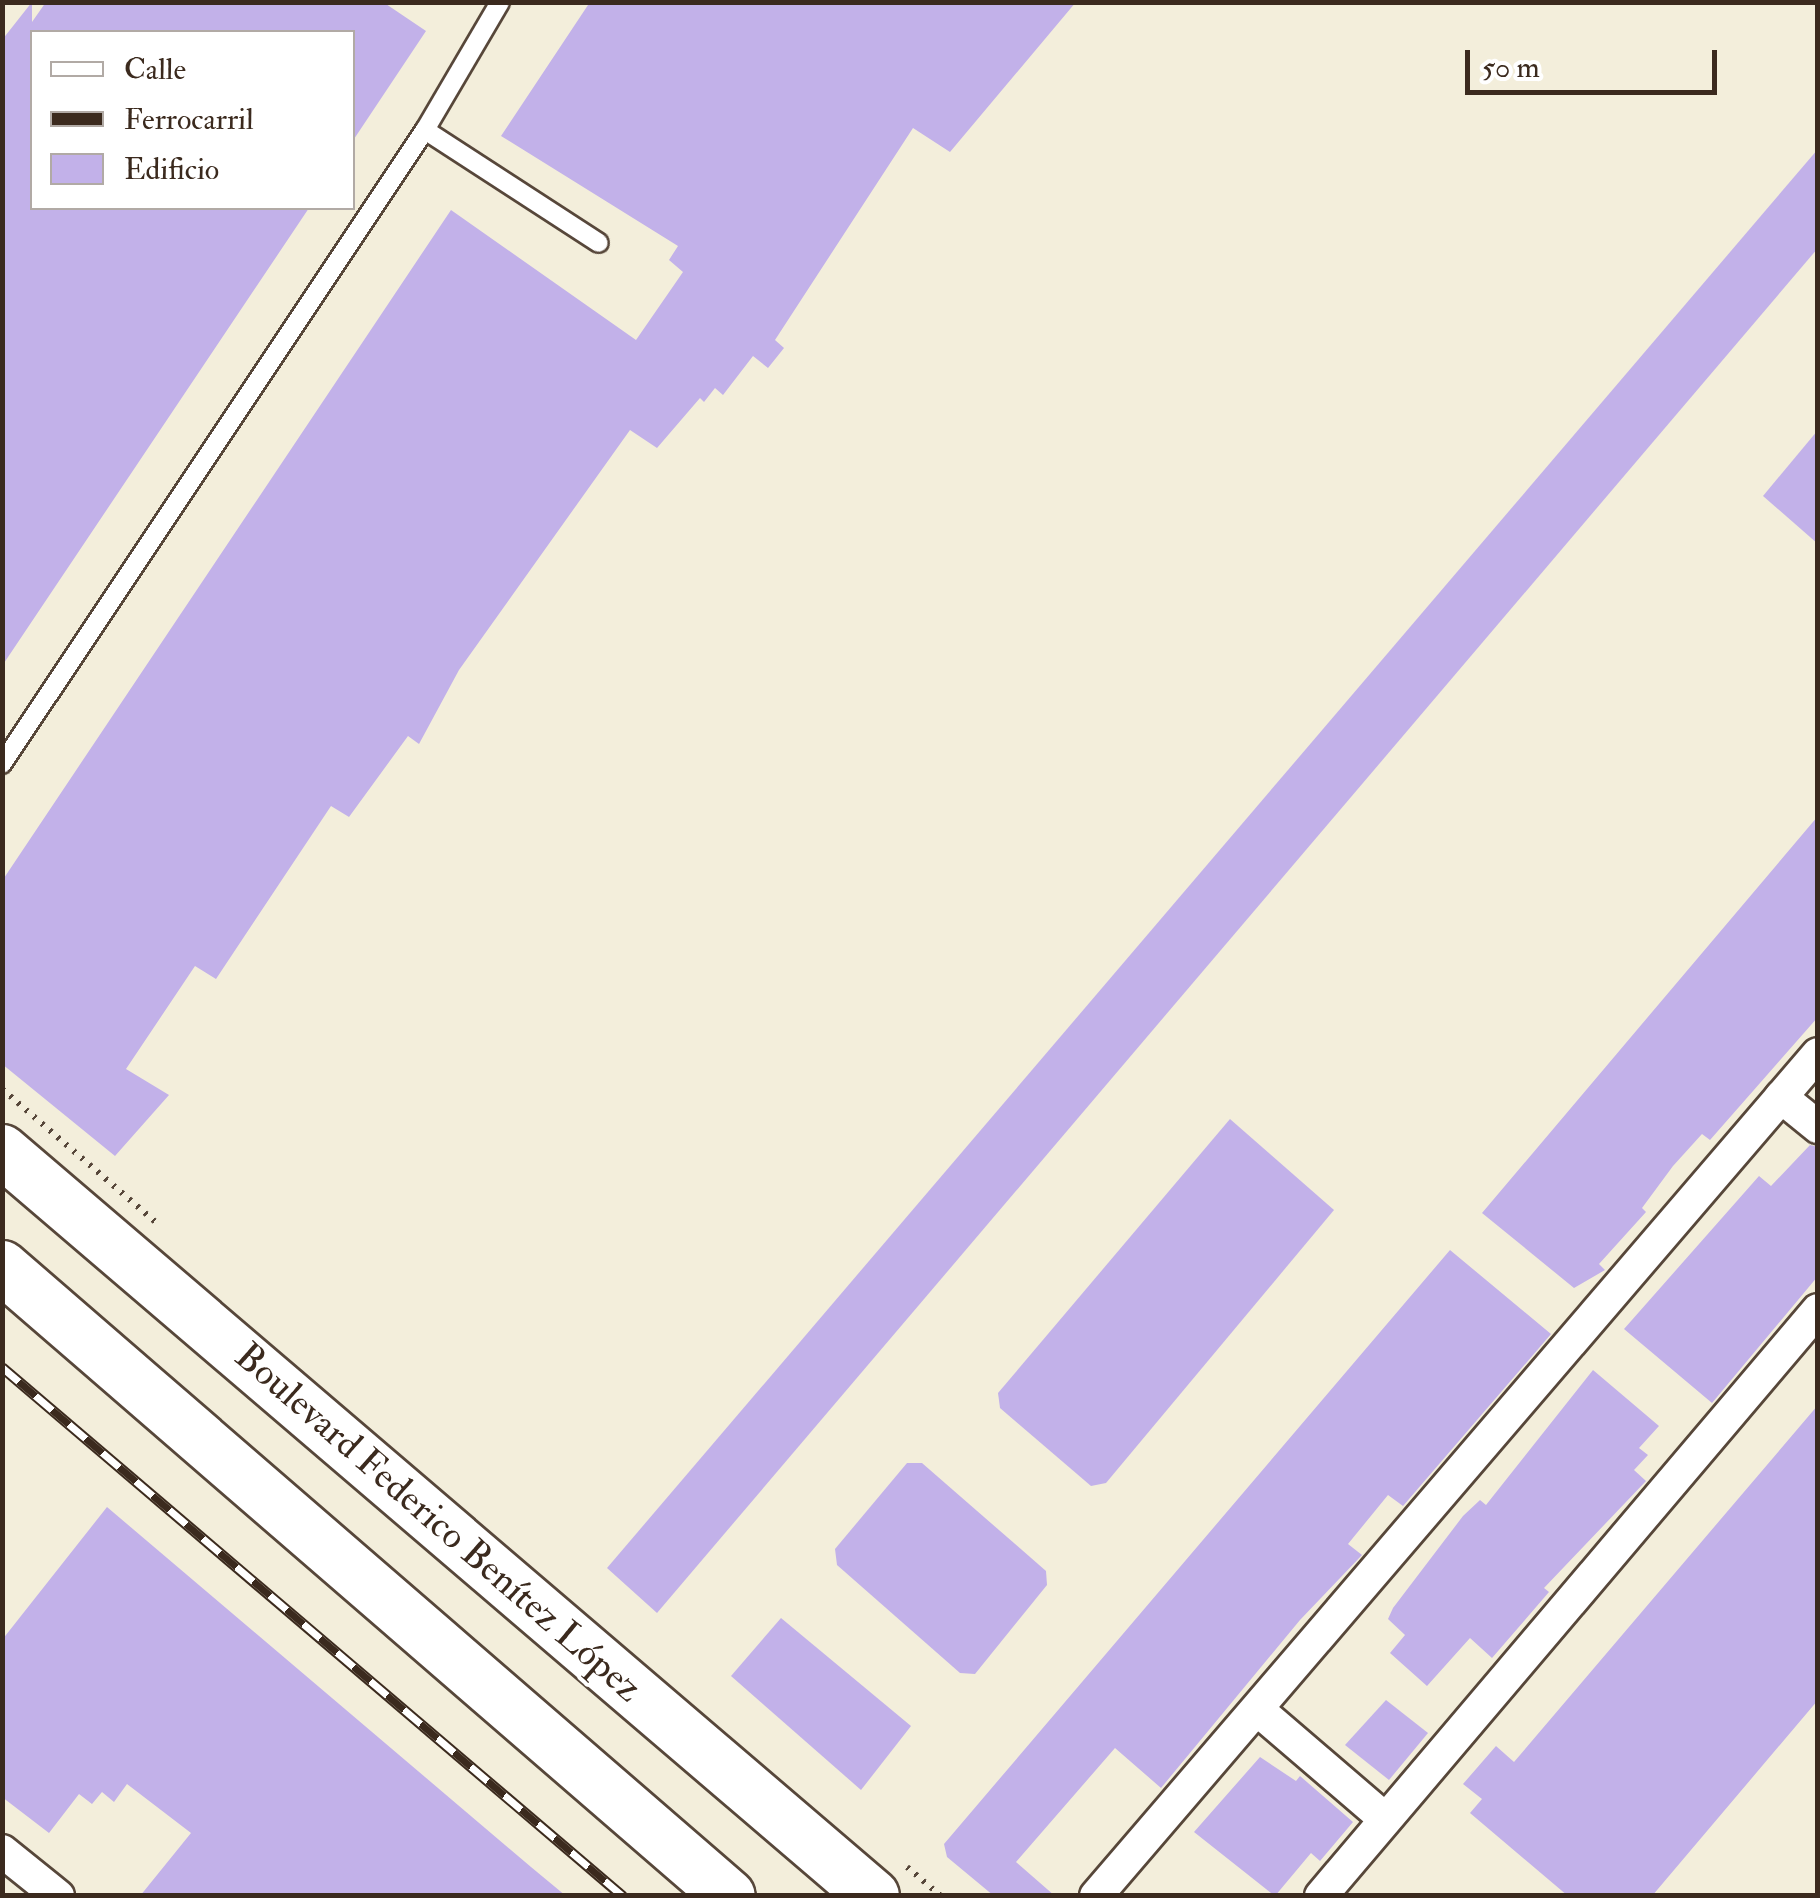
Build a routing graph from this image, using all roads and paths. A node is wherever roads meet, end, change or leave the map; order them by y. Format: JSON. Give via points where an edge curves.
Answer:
{"nodes":[{"id":1,"x":500,"y":2,"type":"edge"},
{"id":2,"x":425,"y":130,"type":"junction"},
{"id":3,"x":600,"y":243,"type":"dead end"},
{"id":4,"x":2,"y":764,"type":"edge"},
{"id":5,"x":1818,"y":1054,"type":"edge"},
{"id":6,"x":1782,"y":1097,"type":"junction"},
{"id":7,"x":1818,"y":1126,"type":"edge"},
{"id":8,"x":2,"y":1150,"type":"edge"},
{"id":9,"x":2,"y":1267,"type":"edge"},
{"id":10,"x":1818,"y":1310,"type":"edge"},
{"id":11,"x":1258,"y":1710,"type":"junction"},
{"id":12,"x":1384,"y":1818,"type":"junction"},
{"id":13,"x":2,"y":1851,"type":"edge"},
{"id":14,"x":58,"y":1896,"type":"edge"},
{"id":15,"x":729,"y":1896,"type":"edge"},
{"id":16,"x":873,"y":1896,"type":"edge"},
{"id":17,"x":1096,"y":1896,"type":"edge"},
{"id":18,"x":1321,"y":1896,"type":"edge"}],
"edges":[{"from":1,"to":2,"type":"lane"},
{"from":2,"to":3,"type":"lane"},
{"from":2,"to":4,"type":"lane"},
{"from":5,"to":6,"type":"street"},
{"from":6,"to":7,"type":"street"},
{"from":6,"to":11,"type":"street"},
{"from":8,"to":16,"type":"main road","name":"Boulevard Federico Benítez López"},
{"from":9,"to":15,"type":"main road"},
{"from":10,"to":12,"type":"street"},
{"from":11,"to":12,"type":"street"},
{"from":11,"to":17,"type":"street"},
{"from":12,"to":18,"type":"street"},
{"from":13,"to":14,"type":"street"}]}
